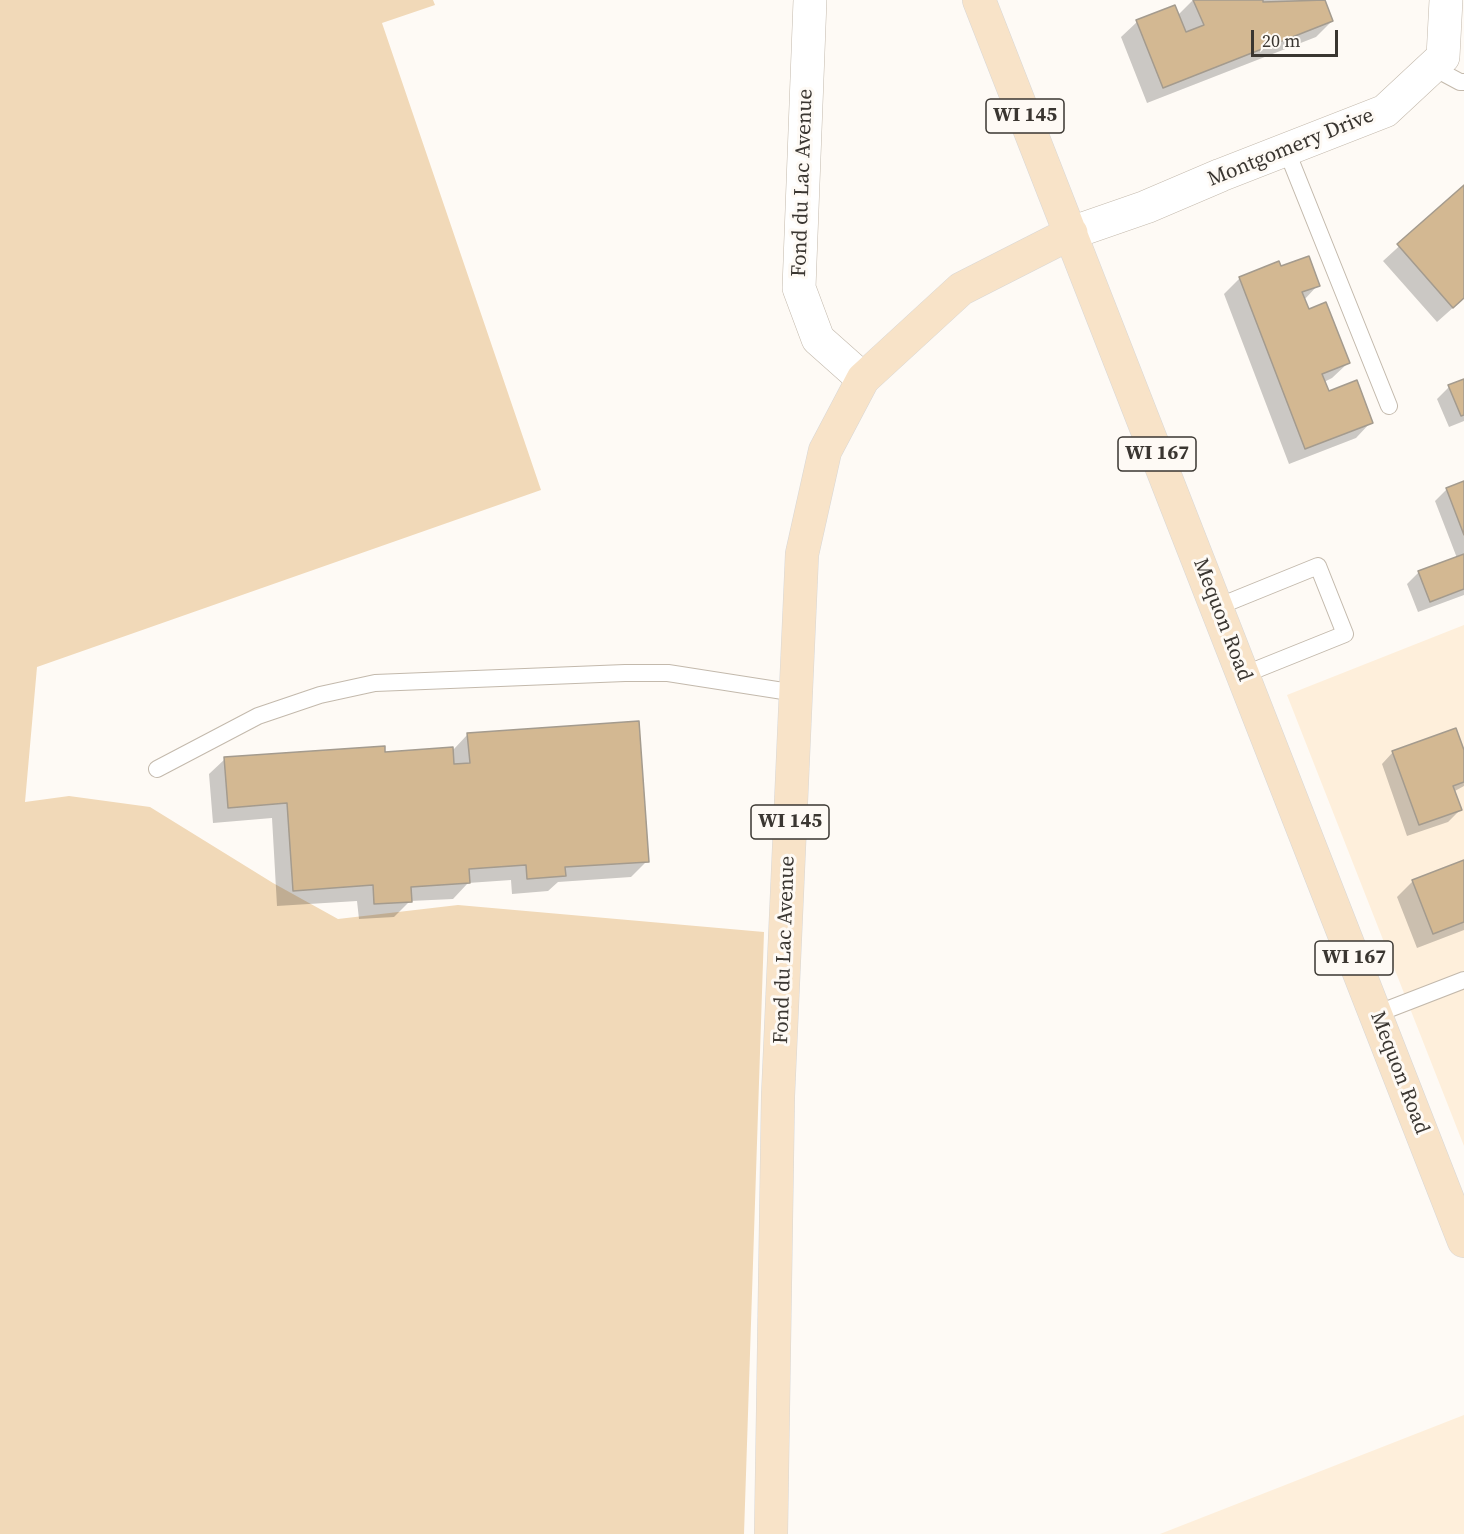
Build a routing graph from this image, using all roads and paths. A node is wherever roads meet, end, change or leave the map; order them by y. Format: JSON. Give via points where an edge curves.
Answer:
{"nodes":[{"id":1,"x":810,"y":0,"type":"edge"},
{"id":2,"x":979,"y":0,"type":"edge"},
{"id":3,"x":1452,"y":7,"type":"edge"},
{"id":4,"x":1432,"y":67,"type":"junction"},
{"id":5,"x":1464,"y":82,"type":"edge"},
{"id":6,"x":1286,"y":149,"type":"junction"},
{"id":7,"x":1071,"y":233,"type":"junction"},
{"id":8,"x":863,"y":379,"type":"junction"},
{"id":9,"x":1389,"y":406,"type":"dead end"},
{"id":10,"x":1217,"y":607,"type":"junction"},
{"id":11,"x":1243,"y":675,"type":"junction"},
{"id":12,"x":796,"y":693,"type":"junction"},
{"id":13,"x":157,"y":769,"type":"dead end"},
{"id":14,"x":1464,"y":980,"type":"edge"},
{"id":15,"x":1376,"y":1014,"type":"junction"},
{"id":16,"x":1464,"y":1241,"type":"edge"},
{"id":17,"x":771,"y":1534,"type":"edge"}],
"edges":[{"from":1,"to":8,"type":"street","name":"Fond du Lac Avenue","via":[[799,288],[818,339]]},
{"from":2,"to":7,"type":"main road","name":"Mequon Road","number":"WI 145"},
{"from":3,"to":4,"type":"street","name":"Montgomery Drive","via":[[1443,57]]},
{"from":4,"to":5,"type":"lane"},
{"from":4,"to":6,"type":"street","name":"Montgomery Drive","via":[[1385,111]]},
{"from":6,"to":7,"type":"street","name":"Montgomery Drive","via":[[1146,207]]},
{"from":6,"to":9,"type":"lane"},
{"from":7,"to":8,"type":"main road","name":"Fond du Lac Avenue","number":"WI 145","via":[[961,289]]},
{"from":7,"to":10,"type":"main road","name":"Mequon Road","number":"WI 167"},
{"from":8,"to":12,"type":"main road","name":"Fond du Lac Avenue","number":"WI 145","via":[[825,451],[802,554]]},
{"from":10,"to":11,"type":"main road","name":"Mequon Road","number":"WI 167"},
{"from":10,"to":11,"type":"lane","via":[[1318,566],[1345,634]]},
{"from":11,"to":15,"type":"main road","name":"Mequon Road","number":"WI 167"},
{"from":12,"to":13,"type":"lane","via":[[668,673],[375,683],[320,695],[258,716]]},
{"from":12,"to":17,"type":"main road","name":"Fond du Lac Avenue","number":"WI 145","via":[[778,1096]]},
{"from":14,"to":15,"type":"lane"},
{"from":15,"to":16,"type":"main road","name":"Mequon Road","number":"WI 167"}]}
